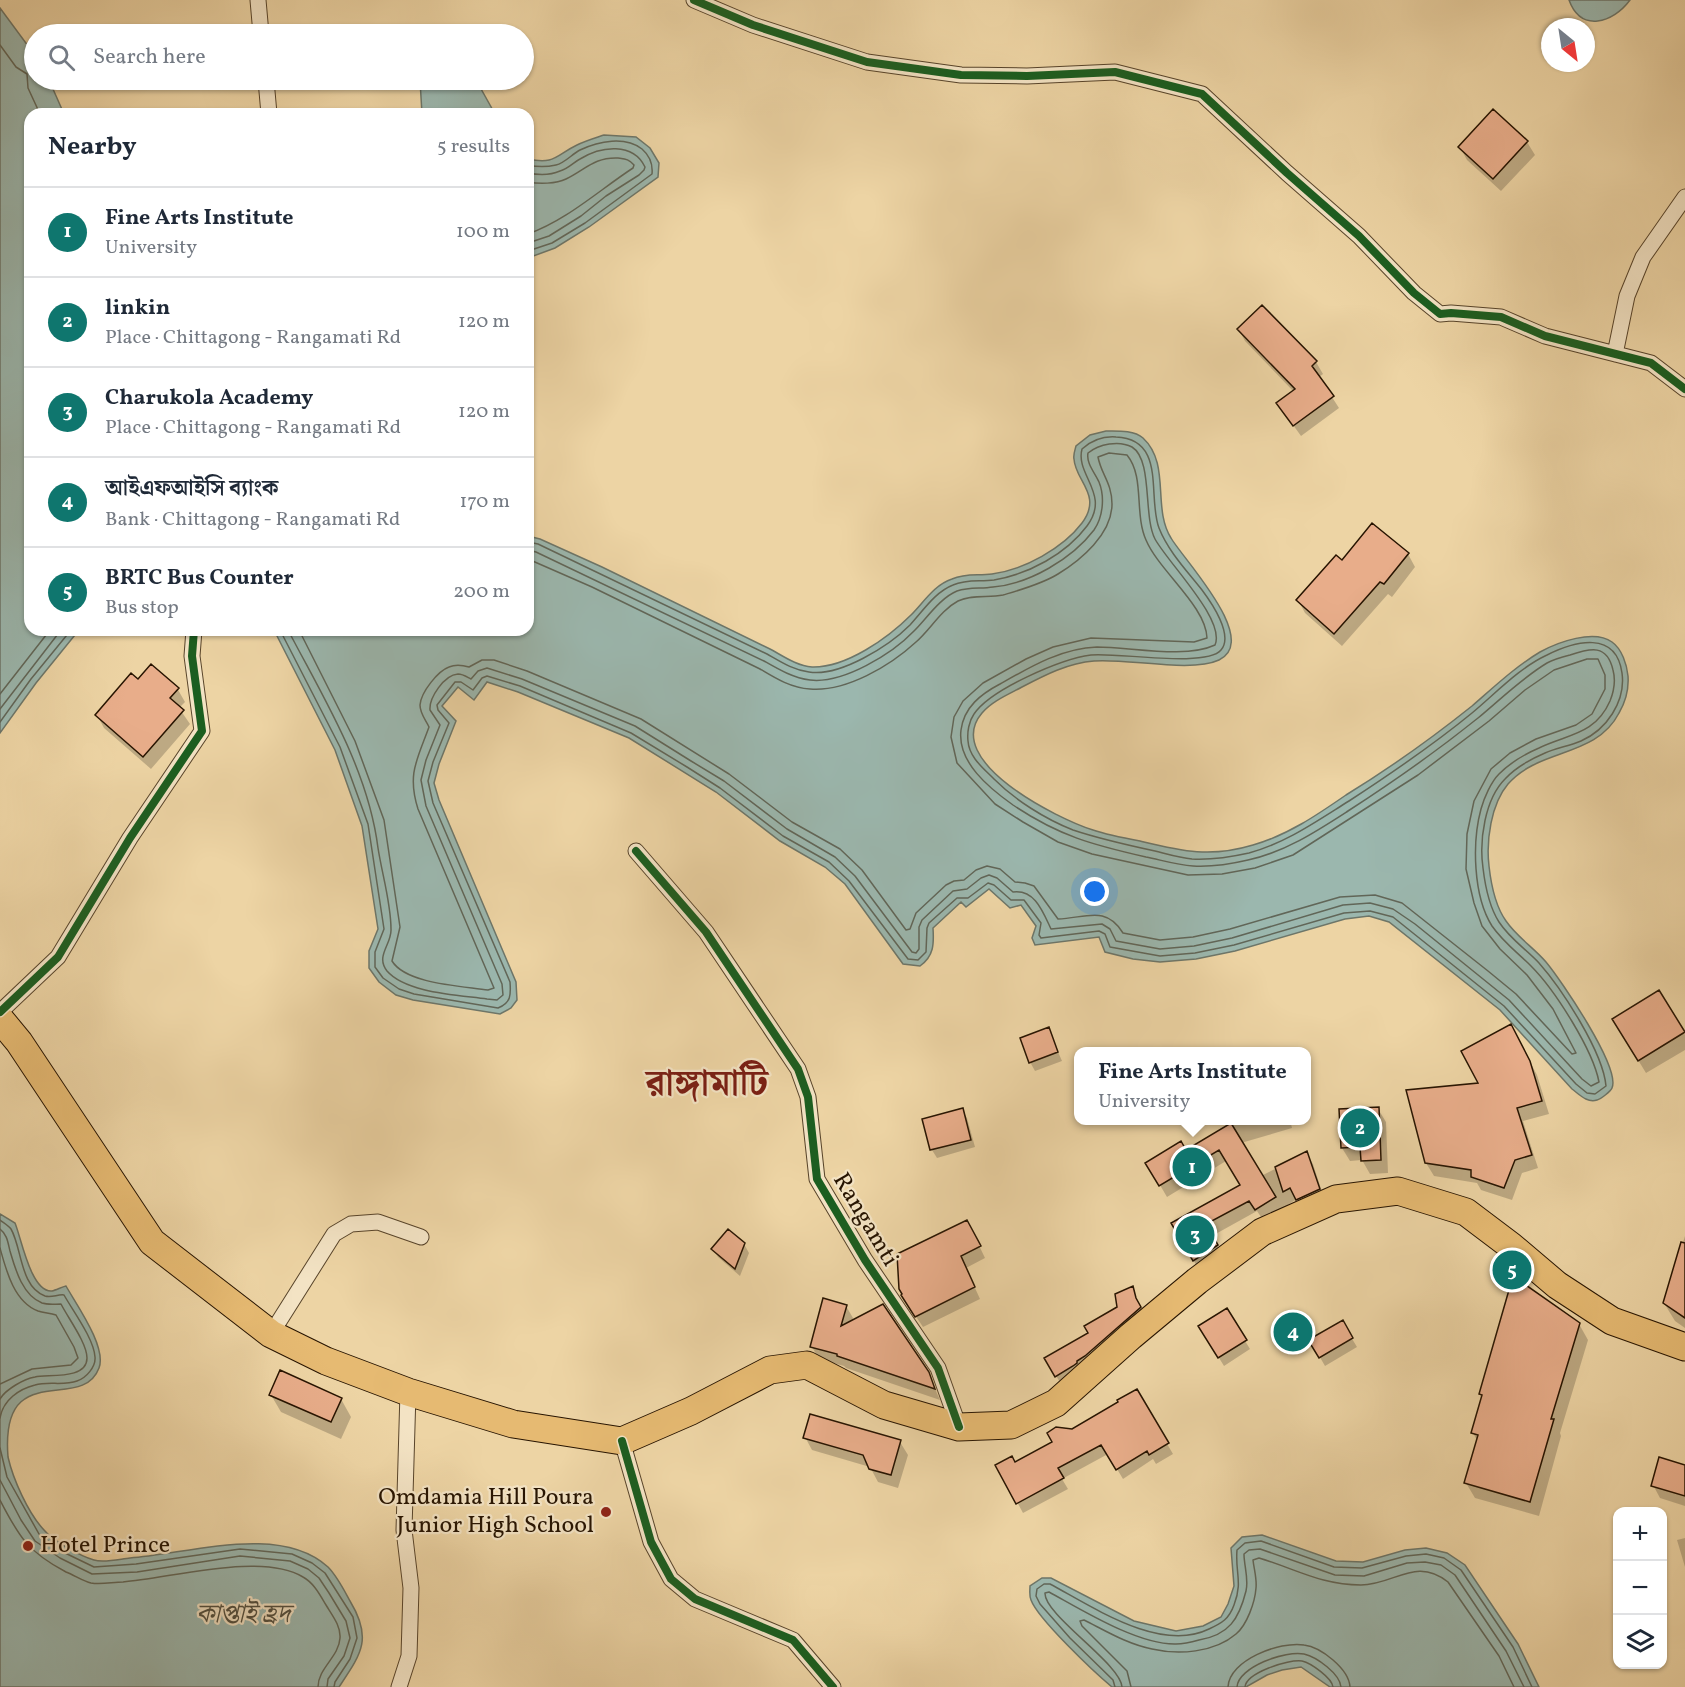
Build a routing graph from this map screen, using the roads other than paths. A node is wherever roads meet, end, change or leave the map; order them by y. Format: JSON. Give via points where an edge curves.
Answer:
{"nodes":[{"id":1,"x":258,"y":0,"type":"edge"},
{"id":2,"x":694,"y":0,"type":"edge"},
{"id":3,"x":260,"y":24,"type":"edge"},
{"id":4,"x":267,"y":90,"type":"edge"},
{"id":5,"x":268,"y":108,"type":"edge"},
{"id":6,"x":1685,"y":197,"type":"edge"},
{"id":7,"x":1615,"y":354,"type":"junction"},
{"id":8,"x":1685,"y":389,"type":"edge"},
{"id":9,"x":194,"y":636,"type":"edge"},
{"id":10,"x":636,"y":851,"type":"dead end"},
{"id":11,"x":0,"y":1012,"type":"edge"},
{"id":12,"x":0,"y":1018,"type":"edge"},
{"id":13,"x":421,"y":1238,"type":"dead end"},
{"id":14,"x":271,"y":1334,"type":"junction"},
{"id":15,"x":1685,"y":1347,"type":"edge"},
{"id":16,"x":408,"y":1392,"type":"junction"},
{"id":17,"x":959,"y":1427,"type":"junction"},
{"id":18,"x":622,"y":1440,"type":"junction"},
{"id":19,"x":399,"y":1687,"type":"edge"},
{"id":20,"x":833,"y":1687,"type":"edge"}],
"edges":[{"from":1,"to":3,"type":"street"},
{"from":2,"to":7,"type":"street","via":[[753,25],[867,62],[961,75],[1115,72],[1202,94],[1440,314],[1501,317],[1545,336]]},
{"from":4,"to":5,"type":"street"},
{"from":6,"to":7,"type":"street","via":[[1643,257],[1627,297]]},
{"from":7,"to":8,"type":"street","via":[[1651,363]]},
{"from":9,"to":11,"type":"street","via":[[192,656],[202,731],[129,838],[58,957]]},
{"from":10,"to":17,"type":"street","name":"Rangamti","via":[[706,932],[798,1069],[808,1097],[817,1179],[865,1260],[938,1368]]},
{"from":12,"to":14,"type":"highway","via":[[152,1242]]},
{"from":13,"to":14,"type":"street","via":[[378,1222],[351,1224],[334,1234]]},
{"from":14,"to":16,"type":"highway","via":[[326,1361]]},
{"from":15,"to":17,"type":"highway","via":[[1612,1321],[1557,1285],[1466,1212],[1398,1191],[1336,1199],[1262,1232],[1197,1281],[1056,1403],[1011,1425]]},
{"from":16,"to":18,"type":"highway","via":[[513,1424]]},
{"from":16,"to":19,"type":"street","via":[[404,1530],[411,1588],[409,1656]]},
{"from":17,"to":18,"type":"highway","via":[[884,1405],[807,1365],[770,1370],[691,1411]]},
{"from":18,"to":20,"type":"street","via":[[651,1542],[670,1579],[695,1599],[793,1640]]}]}
